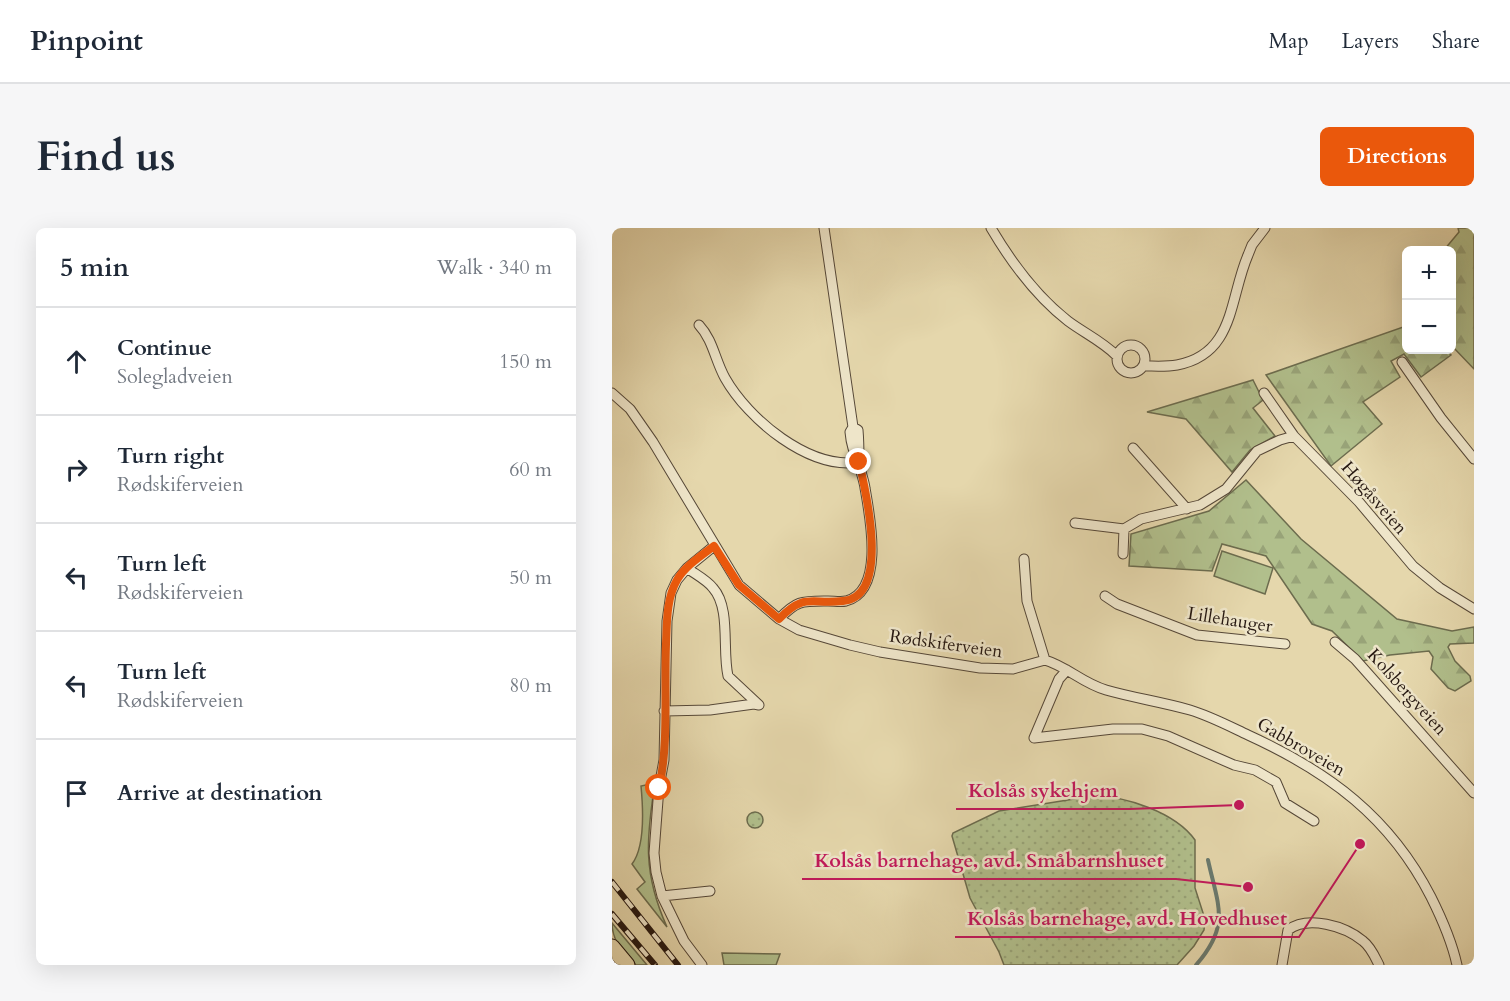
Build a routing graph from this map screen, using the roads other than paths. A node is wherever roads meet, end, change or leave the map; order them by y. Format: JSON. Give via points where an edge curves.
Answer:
{"nodes":[{"id":1,"x":824,"y":228,"type":"edge"},
{"id":2,"x":992,"y":228,"type":"edge"},
{"id":3,"x":1265,"y":228,"type":"edge"},
{"id":4,"x":699,"y":325,"type":"dead end"},
{"id":5,"x":1118,"y":353,"type":"junction"},
{"id":6,"x":1145,"y":362,"type":"junction"},
{"id":7,"x":1402,"y":362,"type":"dead end"},
{"id":8,"x":612,"y":393,"type":"edge"},
{"id":9,"x":1264,"y":393,"type":"dead end"},
{"id":10,"x":1294,"y":436,"type":"junction"},
{"id":11,"x":1133,"y":448,"type":"dead end"},
{"id":12,"x":1474,"y":459,"type":"edge"},
{"id":13,"x":859,"y":462,"type":"junction"},
{"id":14,"x":1187,"y":509,"type":"junction"},
{"id":15,"x":1075,"y":523,"type":"dead end"},
{"id":16,"x":1124,"y":529,"type":"junction"},
{"id":17,"x":714,"y":546,"type":"junction"},
{"id":18,"x":1123,"y":554,"type":"dead end"},
{"id":19,"x":1024,"y":559,"type":"dead end"},
{"id":20,"x":687,"y":568,"type":"junction"},
{"id":21,"x":1105,"y":596,"type":"dead end"},
{"id":22,"x":1474,"y":609,"type":"edge"},
{"id":23,"x":779,"y":619,"type":"junction"},
{"id":24,"x":1335,"y":642,"type":"dead end"},
{"id":25,"x":1285,"y":644,"type":"dead end"},
{"id":26,"x":1045,"y":660,"type":"junction"},
{"id":27,"x":1068,"y":670,"type":"junction"},
{"id":28,"x":664,"y":711,"type":"junction"},
{"id":29,"x":1474,"y":793,"type":"edge"},
{"id":30,"x":1314,"y":820,"type":"dead end"},
{"id":31,"x":710,"y":891,"type":"dead end"},
{"id":32,"x":662,"y":896,"type":"junction"},
{"id":33,"x":612,"y":947,"type":"edge"},
{"id":34,"x":627,"y":965,"type":"edge"},
{"id":35,"x":702,"y":965,"type":"edge"},
{"id":36,"x":1282,"y":965,"type":"edge"},
{"id":37,"x":1379,"y":965,"type":"edge"},
{"id":38,"x":1457,"y":965,"type":"edge"}],
"edges":[{"from":1,"to":13,"type":"street","via":[[853,427],[858,430]]},
{"from":2,"to":5,"type":"street","via":[[1018,268],[1050,306]]},
{"from":3,"to":6,"type":"street","via":[[1243,266],[1228,323],[1213,348],[1195,360],[1175,366]]},
{"from":4,"to":13,"type":"street","via":[[708,334],[731,389],[759,420],[796,447],[844,463]]},
{"from":5,"to":6,"type":"street","via":[[1135,345],[1142,350]]},
{"from":5,"to":6,"type":"street","via":[[1117,363],[1128,374],[1137,372]]},
{"from":7,"to":12,"type":"street"},
{"from":8,"to":17,"type":"street","name":"Rødskiferveien","via":[[630,409],[653,442]]},
{"from":9,"to":10,"type":"street","name":"Høgåsveien"},
{"from":10,"to":14,"type":"street","via":[[1257,451],[1226,489]]},
{"from":10,"to":22,"type":"street","name":"Høgåsveien","via":[[1359,502],[1413,566]]},
{"from":11,"to":14,"type":"street"},
{"from":13,"to":23,"type":"street","via":[[872,543],[870,573],[864,589],[845,602],[802,602]]},
{"from":14,"to":16,"type":"street","via":[[1140,519]]},
{"from":15,"to":16,"type":"street"},
{"from":16,"to":18,"type":"street"},
{"from":17,"to":20,"type":"street"},
{"from":17,"to":23,"type":"street","name":"Rødskiferveien","via":[[739,585]]},
{"from":19,"to":26,"type":"street","via":[[1027,601]]},
{"from":20,"to":28,"type":"street","via":[[671,593]]},
{"from":20,"to":28,"type":"street","via":[[715,589],[723,609],[728,676],[759,705]]},
{"from":21,"to":25,"type":"street","name":"Lillehauger","via":[[1197,635]]},
{"from":23,"to":26,"type":"street","name":"Rødskiferveien","via":[[799,630],[850,645],[980,668],[1013,669]]},
{"from":24,"to":29,"type":"street","name":"Kolsbergveien","via":[[1355,658]]},
{"from":26,"to":27,"type":"street","name":"Gabbroveien"},
{"from":27,"to":30,"type":"street","via":[[1059,679],[1034,738],[1113,729],[1142,729],[1168,736],[1276,782],[1286,803]]},
{"from":27,"to":38,"type":"street","name":"Gabbroveien","via":[[1083,682],[1106,690],[1192,710],[1266,743],[1335,784],[1370,812],[1405,853],[1439,913]]},
{"from":28,"to":32,"type":"street","via":[[654,853]]},
{"from":31,"to":32,"type":"street"},
{"from":32,"to":35,"type":"street","via":[[684,941]]},
{"from":33,"to":34,"type":"main road"},
{"from":36,"to":37,"type":"street","via":[[1288,930],[1302,923],[1314,923],[1364,941]]}]}
